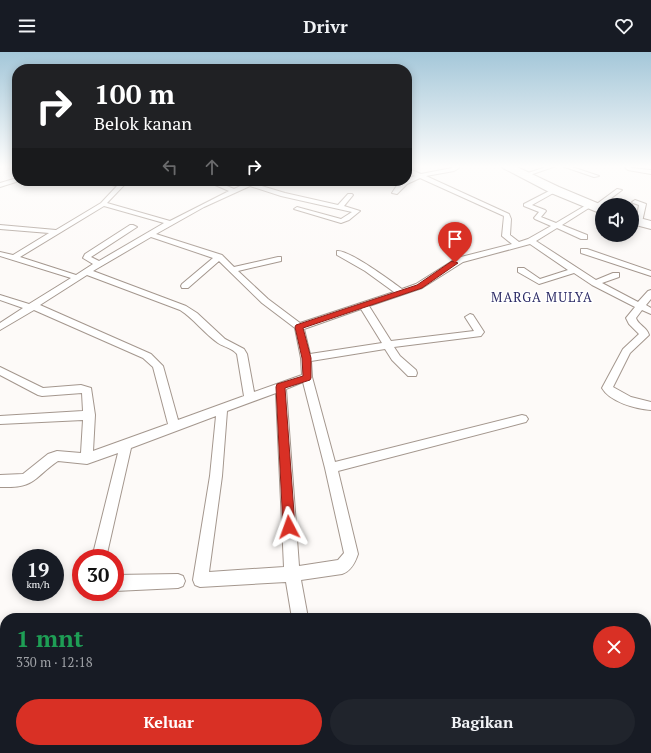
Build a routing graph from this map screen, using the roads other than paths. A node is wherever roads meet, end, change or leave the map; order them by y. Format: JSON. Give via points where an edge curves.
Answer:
{"nodes":[{"id":1,"x":108,"y":199,"type":"edge"},
{"id":2,"x":218,"y":199,"type":"edge"},
{"id":3,"x":302,"y":199,"type":"edge"},
{"id":4,"x":347,"y":199,"type":"edge"},
{"id":5,"x":470,"y":199,"type":"edge"},
{"id":6,"x":539,"y":199,"type":"edge"},
{"id":7,"x":577,"y":199,"type":"edge"},
{"id":8,"x":639,"y":203,"type":"edge"},
{"id":9,"x":103,"y":204,"type":"junction"},
{"id":10,"x":643,"y":204,"type":"junction"},
{"id":11,"x":651,"y":205,"type":"edge"},
{"id":12,"x":340,"y":206,"type":"junction"},
{"id":13,"x":595,"y":207,"type":"edge"},
{"id":14,"x":595,"y":207,"type":"edge"},
{"id":15,"x":297,"y":210,"type":"dead end"},
{"id":16,"x":641,"y":222,"type":"edge"},
{"id":17,"x":170,"y":223,"type":"junction"},
{"id":18,"x":556,"y":226,"type":"junction"},
{"id":19,"x":133,"y":227,"type":"dead end"},
{"id":20,"x":0,"y":228,"type":"edge"},
{"id":21,"x":57,"y":232,"type":"junction"},
{"id":22,"x":150,"y":234,"type":"junction"},
{"id":23,"x":584,"y":237,"type":"dead end"},
{"id":24,"x":532,"y":241,"type":"junction"},
{"id":25,"x":519,"y":245,"type":"junction"},
{"id":26,"x":584,"y":251,"type":"dead end"},
{"id":27,"x":340,"y":252,"type":"dead end"},
{"id":28,"x":0,"y":254,"type":"edge"},
{"id":29,"x":219,"y":257,"type":"junction"},
{"id":30,"x":14,"y":258,"type":"junction"},
{"id":31,"x":278,"y":259,"type":"dead end"},
{"id":32,"x":99,"y":264,"type":"junction"},
{"id":33,"x":233,"y":270,"type":"junction"},
{"id":34,"x":521,"y":270,"type":"dead end"},
{"id":35,"x":575,"y":270,"type":"junction"},
{"id":36,"x":87,"y":272,"type":"junction"},
{"id":37,"x":651,"y":274,"type":"edge"},
{"id":38,"x":616,"y":275,"type":"dead end"},
{"id":39,"x":78,"y":278,"type":"junction"},
{"id":40,"x":595,"y":283,"type":"junction"},
{"id":41,"x":185,"y":286,"type":"dead end"},
{"id":42,"x":402,"y":293,"type":"junction"},
{"id":43,"x":651,"y":293,"type":"edge"},
{"id":44,"x":1,"y":297,"type":"dead end"},
{"id":45,"x":364,"y":306,"type":"junction"},
{"id":46,"x":639,"y":306,"type":"junction"},
{"id":47,"x":32,"y":307,"type":"junction"},
{"id":48,"x":651,"y":311,"type":"edge"},
{"id":49,"x":470,"y":317,"type":"dead end"},
{"id":50,"x":0,"y":327,"type":"edge"},
{"id":51,"x":298,"y":327,"type":"junction"},
{"id":52,"x":387,"y":345,"type":"junction"},
{"id":53,"x":306,"y":358,"type":"junction"},
{"id":54,"x":0,"y":371,"type":"edge"},
{"id":55,"x":412,"y":373,"type":"dead end"},
{"id":56,"x":307,"y":378,"type":"junction"},
{"id":57,"x":281,"y":387,"type":"junction"},
{"id":58,"x":250,"y":399,"type":"junction"},
{"id":59,"x":651,"y":406,"type":"edge"},
{"id":60,"x":222,"y":409,"type":"junction"},
{"id":61,"x":89,"y":415,"type":"junction"},
{"id":62,"x":522,"y":419,"type":"dead end"},
{"id":63,"x":0,"y":420,"type":"edge"},
{"id":64,"x":174,"y":426,"type":"junction"},
{"id":65,"x":126,"y":444,"type":"junction"},
{"id":66,"x":87,"y":459,"type":"junction"},
{"id":67,"x":331,"y":468,"type":"junction"},
{"id":68,"x":0,"y":481,"type":"edge"},
{"id":69,"x":101,"y":549,"type":"edge"},
{"id":70,"x":292,"y":574,"type":"junction"},
{"id":71,"x":178,"y":580,"type":"dead end"},
{"id":72,"x":124,"y":583,"type":"edge"},
{"id":73,"x":299,"y":613,"type":"edge"}],
"edges":[{"from":1,"to":9,"type":"street"},
{"from":2,"to":17,"type":"street"},
{"from":3,"to":12,"type":"street"},
{"from":4,"to":12,"type":"street"},
{"from":5,"to":25,"type":"street","via":[[507,215],[506,236]]},
{"from":6,"to":18,"type":"street","via":[[526,205],[543,211],[537,217]]},
{"from":7,"to":13,"type":"highway"},
{"from":8,"to":10,"type":"street"},
{"from":9,"to":17,"type":"street"},
{"from":9,"to":21,"type":"street"},
{"from":10,"to":11,"type":"street"},
{"from":10,"to":16,"type":"street"},
{"from":12,"to":15,"type":"street","via":[[357,211],[341,221]]},
{"from":14,"to":18,"type":"street"},
{"from":17,"to":22,"type":"street"},
{"from":18,"to":23,"type":"street"},
{"from":18,"to":24,"type":"street"},
{"from":19,"to":32,"type":"street","via":[[88,256],[87,258]]},
{"from":20,"to":21,"type":"street"},
{"from":21,"to":30,"type":"street"},
{"from":22,"to":29,"type":"street"},
{"from":22,"to":32,"type":"street"},
{"from":24,"to":25,"type":"street"},
{"from":24,"to":35,"type":"street"},
{"from":25,"to":42,"type":"street","via":[[460,260],[428,281]]},
{"from":26,"to":37,"type":"street"},
{"from":27,"to":42,"type":"street"},
{"from":28,"to":30,"type":"street"},
{"from":29,"to":33,"type":"street"},
{"from":29,"to":41,"type":"street"},
{"from":30,"to":39,"type":"street"},
{"from":31,"to":33,"type":"street"},
{"from":32,"to":36,"type":"street"},
{"from":33,"to":51,"type":"street","via":[[265,301]]},
{"from":34,"to":35,"type":"street","via":[[539,282]]},
{"from":35,"to":40,"type":"street"},
{"from":36,"to":39,"type":"street"},
{"from":36,"to":58,"type":"street","via":[[183,308],[195,315],[220,340],[238,349],[242,354]]},
{"from":38,"to":40,"type":"street"},
{"from":39,"to":47,"type":"street"},
{"from":40,"to":46,"type":"street"},
{"from":42,"to":45,"type":"street"},
{"from":43,"to":46,"type":"street"},
{"from":44,"to":47,"type":"street"},
{"from":45,"to":51,"type":"street"},
{"from":45,"to":52,"type":"street"},
{"from":46,"to":48,"type":"street"},
{"from":46,"to":59,"type":"street","via":[[631,320],[644,335],[626,351],[607,388],[618,395]]},
{"from":47,"to":50,"type":"street"},
{"from":47,"to":64,"type":"street","via":[[147,356],[153,361],[158,366]]},
{"from":49,"to":52,"type":"street","via":[[478,334]]},
{"from":51,"to":53,"type":"street"},
{"from":52,"to":53,"type":"street"},
{"from":52,"to":55,"type":"street"},
{"from":53,"to":56,"type":"street"},
{"from":54,"to":61,"type":"street","via":[[42,392],[81,389],[87,391]]},
{"from":56,"to":57,"type":"street"},
{"from":56,"to":67,"type":"street"},
{"from":57,"to":58,"type":"street"},
{"from":57,"to":70,"type":"street"},
{"from":58,"to":60,"type":"street"},
{"from":60,"to":64,"type":"street"},
{"from":60,"to":70,"type":"street","via":[[216,476],[200,580]]},
{"from":61,"to":63,"type":"street"},
{"from":61,"to":66,"type":"street"},
{"from":62,"to":67,"type":"street"},
{"from":64,"to":65,"type":"street"},
{"from":65,"to":66,"type":"street"},
{"from":65,"to":69,"type":"street"},
{"from":66,"to":68,"type":"street","via":[[57,456],[27,480]]},
{"from":67,"to":70,"type":"street","via":[[350,557],[342,567]]},
{"from":70,"to":73,"type":"street"},
{"from":71,"to":72,"type":"street"}]}
